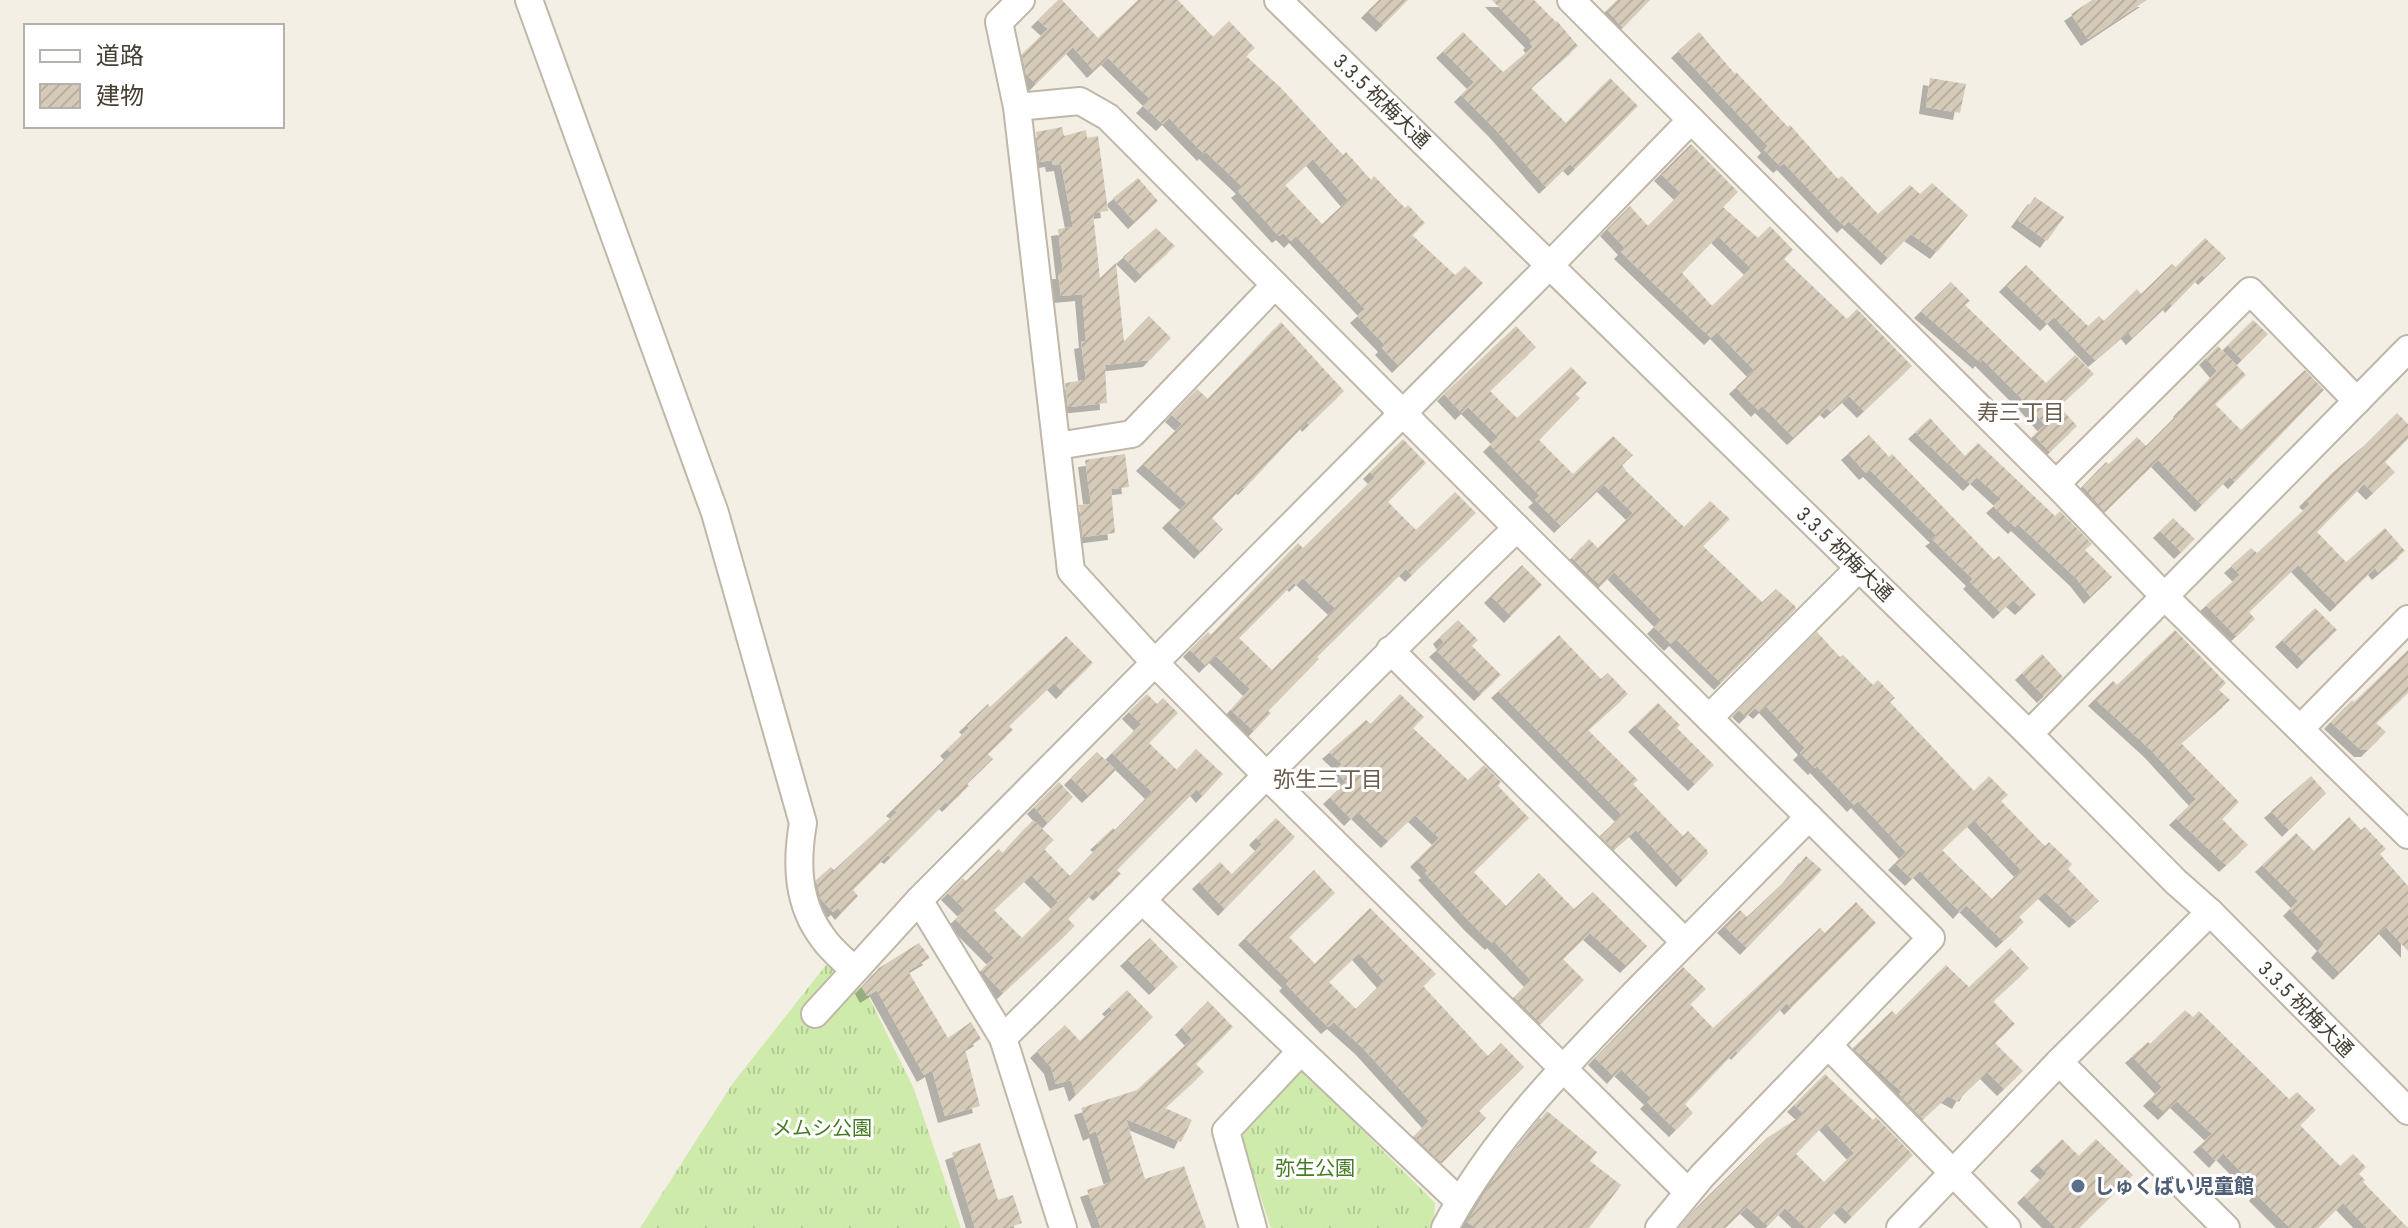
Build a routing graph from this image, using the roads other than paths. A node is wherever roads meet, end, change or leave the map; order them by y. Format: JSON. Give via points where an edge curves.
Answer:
{"nodes":[{"id":1,"x":529,"y":0,"type":"edge"},
{"id":2,"x":1021,"y":0,"type":"edge"},
{"id":3,"x":1278,"y":0,"type":"edge"},
{"id":4,"x":1571,"y":0,"type":"edge"},
{"id":5,"x":1017,"y":107,"type":"junction"},
{"id":6,"x":1691,"y":120,"type":"junction"},
{"id":7,"x":1550,"y":265,"type":"junction"},
{"id":8,"x":1275,"y":285,"type":"junction"},
{"id":9,"x":2408,"y":349,"type":"edge"},
{"id":10,"x":2357,"y":401,"type":"junction"},
{"id":11,"x":1403,"y":413,"type":"junction"},
{"id":12,"x":1057,"y":446,"type":"junction"},
{"id":13,"x":2056,"y":484,"type":"junction"},
{"id":14,"x":1517,"y":528,"type":"junction"},
{"id":15,"x":1859,"y":568,"type":"junction"},
{"id":16,"x":2165,"y":597,"type":"junction"},
{"id":17,"x":2408,"y":619,"type":"edge"},
{"id":18,"x":1390,"y":650,"type":"junction"},
{"id":19,"x":1155,"y":663,"type":"junction"},
{"id":20,"x":1709,"y":718,"type":"junction"},
{"id":21,"x":2301,"y":728,"type":"junction"},
{"id":22,"x":2029,"y":734,"type":"junction"},
{"id":23,"x":1268,"y":777,"type":"junction"},
{"id":24,"x":1809,"y":817,"type":"junction"},
{"id":25,"x":2408,"y":835,"type":"edge"},
{"id":26,"x":919,"y":900,"type":"junction"},
{"id":27,"x":1143,"y":901,"type":"junction"},
{"id":28,"x":2210,"y":912,"type":"junction"},
{"id":29,"x":1685,"y":942,"type":"junction"},
{"id":30,"x":854,"y":970,"type":"junction"},
{"id":31,"x":815,"y":1014,"type":"dead end"},
{"id":32,"x":1003,"y":1038,"type":"junction"},
{"id":33,"x":1828,"y":1045,"type":"junction"},
{"id":34,"x":1300,"y":1052,"type":"junction"},
{"id":35,"x":2059,"y":1062,"type":"junction"},
{"id":36,"x":1562,"y":1067,"type":"junction"},
{"id":37,"x":2408,"y":1111,"type":"edge"},
{"id":38,"x":1953,"y":1174,"type":"junction"},
{"id":39,"x":1688,"y":1192,"type":"junction"},
{"id":40,"x":1459,"y":1201,"type":"junction"},
{"id":41,"x":1063,"y":1228,"type":"edge"},
{"id":42,"x":1253,"y":1228,"type":"edge"},
{"id":43,"x":1445,"y":1228,"type":"edge"},
{"id":44,"x":1659,"y":1228,"type":"edge"},
{"id":45,"x":1900,"y":1228,"type":"edge"},
{"id":46,"x":2007,"y":1228,"type":"edge"},
{"id":47,"x":2226,"y":1228,"type":"edge"}],
"edges":[{"from":1,"to":30,"type":"street","via":[[715,513],[803,823],[799,883],[808,911],[823,938]]},
{"from":2,"to":5,"type":"street","via":[[999,22]]},
{"from":3,"to":7,"type":"street","name":"3.3.5 祝梅大通"},
{"from":4,"to":6,"type":"street"},
{"from":5,"to":8,"type":"street","via":[[1080,101],[1108,117]]},
{"from":5,"to":12,"type":"street"},
{"from":6,"to":7,"type":"street"},
{"from":6,"to":13,"type":"street"},
{"from":7,"to":11,"type":"street"},
{"from":7,"to":15,"type":"street","name":"3.3.5 祝梅大通"},
{"from":8,"to":11,"type":"street"},
{"from":8,"to":12,"type":"street","via":[[1132,434]]},
{"from":9,"to":10,"type":"street"},
{"from":10,"to":13,"type":"street","via":[[2250,291]]},
{"from":10,"to":16,"type":"street"},
{"from":11,"to":14,"type":"street"},
{"from":11,"to":19,"type":"street"},
{"from":12,"to":19,"type":"street","via":[[1071,571]]},
{"from":13,"to":16,"type":"street"},
{"from":14,"to":18,"type":"street"},
{"from":14,"to":20,"type":"street"},
{"from":15,"to":20,"type":"street"},
{"from":15,"to":22,"type":"street","name":"3.3.5 祝梅大通"},
{"from":16,"to":21,"type":"street"},
{"from":16,"to":22,"type":"street"},
{"from":17,"to":21,"type":"street"},
{"from":18,"to":23,"type":"street"},
{"from":18,"to":29,"type":"street"},
{"from":19,"to":23,"type":"street"},
{"from":19,"to":26,"type":"street"},
{"from":20,"to":24,"type":"street"},
{"from":21,"to":25,"type":"street"},
{"from":22,"to":28,"type":"street","name":"3.3.5 祝梅大通"},
{"from":23,"to":27,"type":"street"},
{"from":23,"to":36,"type":"street"},
{"from":24,"to":29,"type":"street"},
{"from":24,"to":33,"type":"street","via":[[1931,938]]},
{"from":26,"to":30,"type":"street"},
{"from":26,"to":32,"type":"street"},
{"from":27,"to":32,"type":"street"},
{"from":27,"to":34,"type":"street"},
{"from":28,"to":35,"type":"street"},
{"from":28,"to":37,"type":"street","name":"3.3.5 祝梅大通"},
{"from":29,"to":36,"type":"street"},
{"from":30,"to":31,"type":"street"},
{"from":32,"to":41,"type":"street"},
{"from":33,"to":38,"type":"street"},
{"from":33,"to":39,"type":"street"},
{"from":34,"to":40,"type":"street"},
{"from":34,"to":42,"type":"street","via":[[1226,1131]]},
{"from":35,"to":38,"type":"street"},
{"from":35,"to":47,"type":"street"},
{"from":36,"to":39,"type":"street"},
{"from":36,"to":40,"type":"street"},
{"from":38,"to":45,"type":"street"},
{"from":38,"to":46,"type":"street"},
{"from":39,"to":44,"type":"street"},
{"from":40,"to":43,"type":"street"}]}
